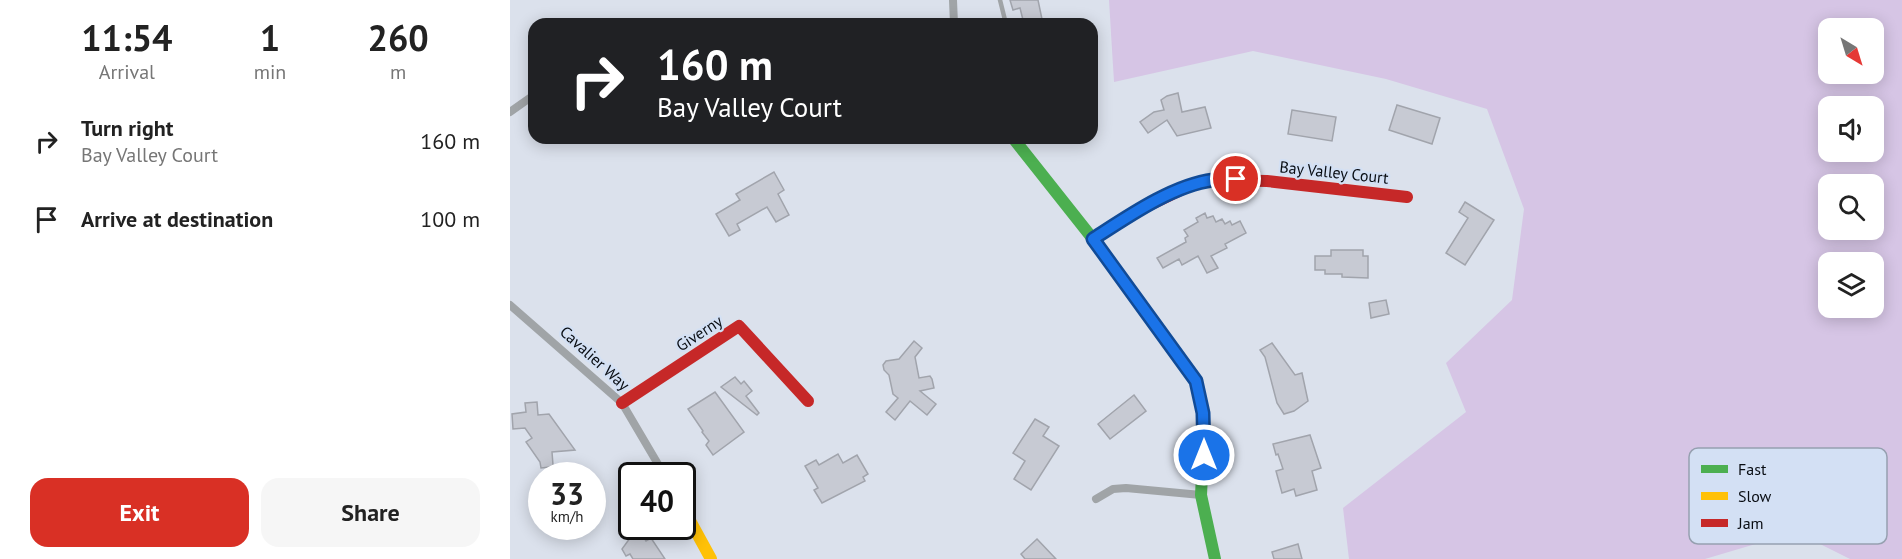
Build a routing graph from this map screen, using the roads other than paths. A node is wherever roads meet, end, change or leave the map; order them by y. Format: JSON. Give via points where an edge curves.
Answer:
{"nodes":[{"id":1,"x":953,"y":0,"type":"edge"},
{"id":2,"x":1000,"y":0,"type":"edge"},
{"id":3,"x":954,"y":18,"type":"edge"},
{"id":4,"x":1004,"y":18,"type":"edge"},
{"id":5,"x":528,"y":99,"type":"edge"},
{"id":6,"x":510,"y":112,"type":"edge"},
{"id":7,"x":1018,"y":144,"type":"edge"},
{"id":8,"x":1407,"y":197,"type":"dead end"},
{"id":9,"x":1093,"y":239,"type":"junction"},
{"id":10,"x":510,"y":305,"type":"edge"},
{"id":11,"x":808,"y":401,"type":"dead end"},
{"id":12,"x":622,"y":404,"type":"junction"},
{"id":13,"x":657,"y":462,"type":"edge"},
{"id":14,"x":1200,"y":495,"type":"junction"},
{"id":15,"x":1096,"y":499,"type":"dead end"},
{"id":16,"x":696,"y":532,"type":"edge"},
{"id":17,"x":711,"y":559,"type":"edge"},
{"id":18,"x":1215,"y":559,"type":"edge"}],
"edges":[{"from":1,"to":3,"type":"street"},
{"from":2,"to":4,"type":"lane"},
{"from":5,"to":6,"type":"street"},
{"from":7,"to":9,"type":"street"},
{"from":8,"to":9,"type":"street","name":"Bay Valley Court","via":[[1267,181],[1213,180],[1193,184],[1143,208]]},
{"from":9,"to":14,"type":"street","via":[[1196,381],[1204,435]]},
{"from":10,"to":12,"type":"street","name":"Cavalier Way"},
{"from":11,"to":12,"type":"street","name":"Giverny","via":[[739,326]]},
{"from":12,"to":13,"type":"street","name":"Cavalier Way"},
{"from":14,"to":15,"type":"street","via":[[1126,488],[1113,489]]},
{"from":14,"to":18,"type":"street"},
{"from":16,"to":17,"type":"street"}]}
